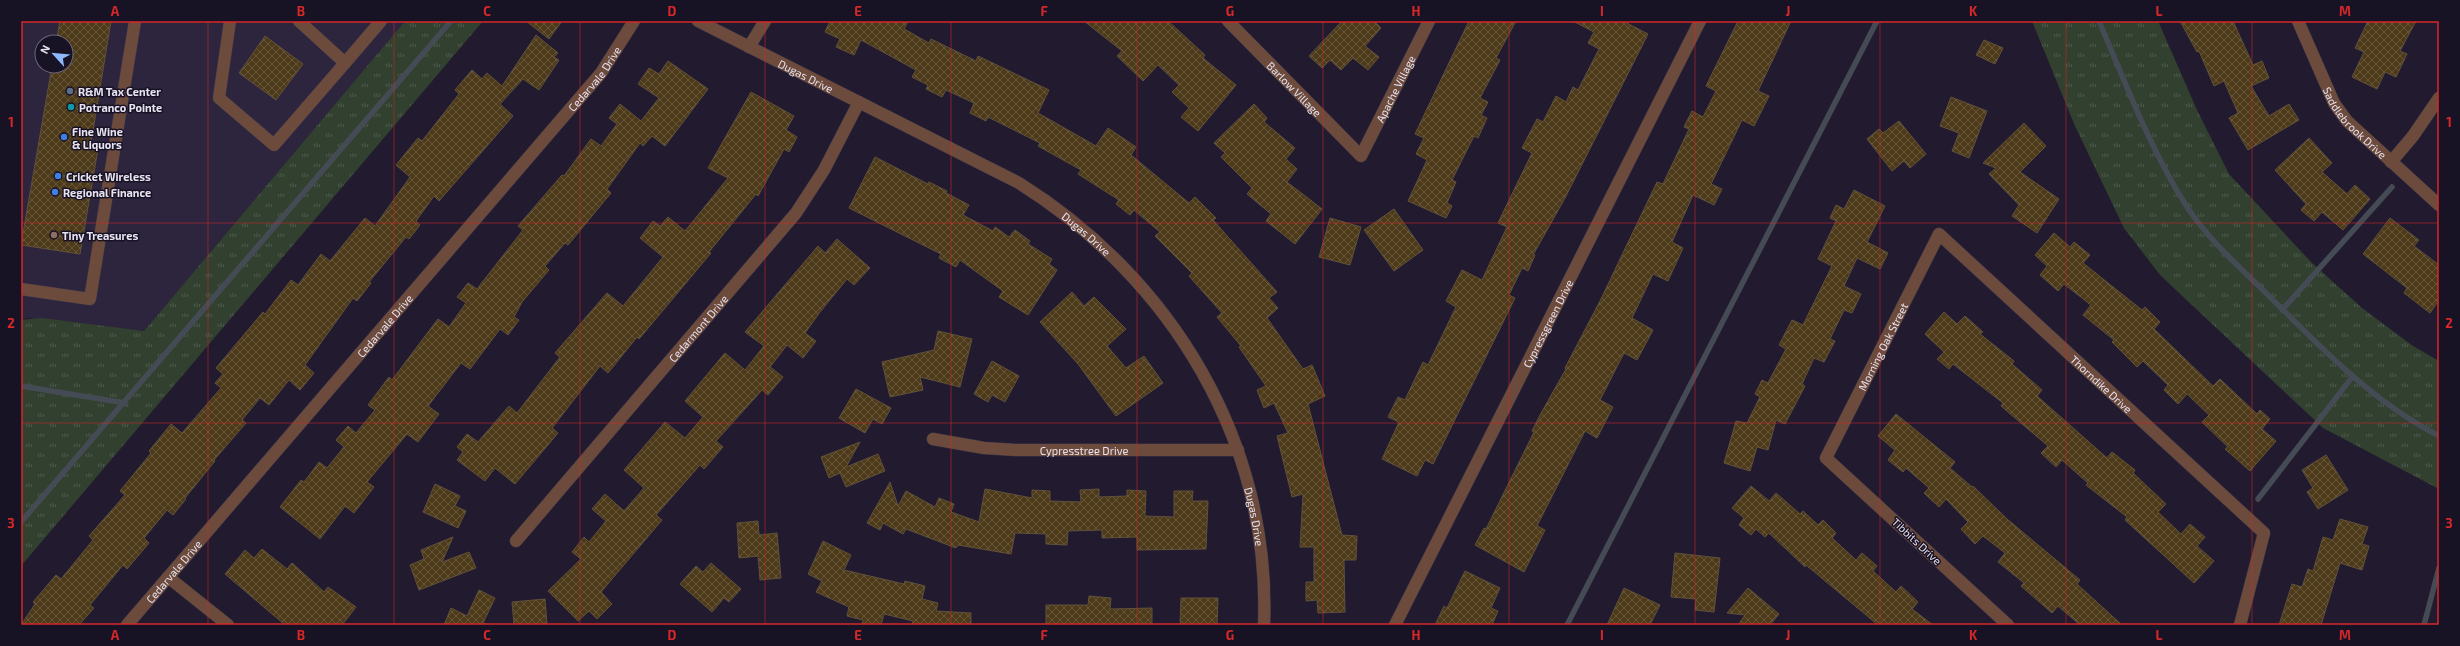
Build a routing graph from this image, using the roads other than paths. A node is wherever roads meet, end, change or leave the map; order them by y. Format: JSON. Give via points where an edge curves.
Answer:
{"nodes":[{"id":1,"x":135,"y":21,"type":"edge"},
{"id":2,"x":230,"y":21,"type":"edge"},
{"id":3,"x":299,"y":21,"type":"edge"},
{"id":4,"x":381,"y":21,"type":"edge"},
{"id":5,"x":634,"y":21,"type":"edge"},
{"id":6,"x":698,"y":21,"type":"edge"},
{"id":7,"x":765,"y":21,"type":"edge"},
{"id":8,"x":1228,"y":21,"type":"edge"},
{"id":9,"x":1429,"y":21,"type":"edge"},
{"id":10,"x":1700,"y":21,"type":"edge"},
{"id":11,"x":2298,"y":21,"type":"edge"},
{"id":12,"x":749,"y":47,"type":"junction"},
{"id":13,"x":345,"y":63,"type":"junction"},
{"id":14,"x":2439,"y":98,"type":"edge"},
{"id":15,"x":859,"y":102,"type":"junction"},
{"id":16,"x":1361,"y":156,"type":"joint"},
{"id":17,"x":2391,"y":162,"type":"junction"},
{"id":18,"x":2439,"y":205,"type":"edge"},
{"id":19,"x":1939,"y":234,"type":"joint"},
{"id":20,"x":21,"y":288,"type":"edge"},
{"id":21,"x":933,"y":439,"type":"dead end"},
{"id":22,"x":1238,"y":450,"type":"junction"},
{"id":23,"x":1826,"y":458,"type":"joint"},
{"id":24,"x":516,"y":541,"type":"dead end"},
{"id":25,"x":168,"y":577,"type":"junction"},
{"id":26,"x":128,"y":625,"type":"edge"},
{"id":27,"x":228,"y":625,"type":"edge"},
{"id":28,"x":1264,"y":625,"type":"edge"},
{"id":29,"x":1395,"y":625,"type":"edge"},
{"id":30,"x":2008,"y":625,"type":"edge"},
{"id":31,"x":2240,"y":625,"type":"edge"}],
"edges":[{"from":1,"to":20,"type":"street","via":[[90,299]]},
{"from":2,"to":13,"type":"street","via":[[219,98],[274,145]]},
{"from":3,"to":13,"type":"street"},
{"from":4,"to":13,"type":"street"},
{"from":5,"to":25,"type":"street","name":"Cedarvale Drive","via":[[601,73]]},
{"from":6,"to":12,"type":"street","name":"Dugas Drive"},
{"from":7,"to":12,"type":"street"},
{"from":8,"to":16,"type":"street","name":"Barlow Village"},
{"from":9,"to":16,"type":"street","name":"Apache Village"},
{"from":10,"to":29,"type":"street","name":"Cypressgreen Drive"},
{"from":11,"to":17,"type":"street","name":"Saddlebrook Drive","via":[[2334,103],[2347,120]]},
{"from":12,"to":15,"type":"street","name":"Dugas Drive"},
{"from":14,"to":17,"type":"street"},
{"from":15,"to":22,"type":"street","name":"Dugas Drive","via":[[1019,183],[1061,211],[1103,246],[1143,287],[1181,338],[1208,382]]},
{"from":15,"to":24,"type":"street","name":"Cedarmont Drive","via":[[824,170],[796,213]]},
{"from":17,"to":18,"type":"street","name":"Saddlebrook Drive"},
{"from":19,"to":23,"type":"street","name":"Morning Oak Street"},
{"from":19,"to":31,"type":"street","name":"Thorndike Drive","via":[[2264,533]]},
{"from":21,"to":22,"type":"street","name":"Cypresstree Drive","via":[[984,448],[1016,450]]},
{"from":22,"to":28,"type":"street","name":"Dugas Drive","via":[[1252,503],[1260,550]]},
{"from":23,"to":30,"type":"street","name":"Tibbits Drive"},
{"from":25,"to":26,"type":"street","name":"Cedarvale Drive"},
{"from":25,"to":27,"type":"street"}]}
